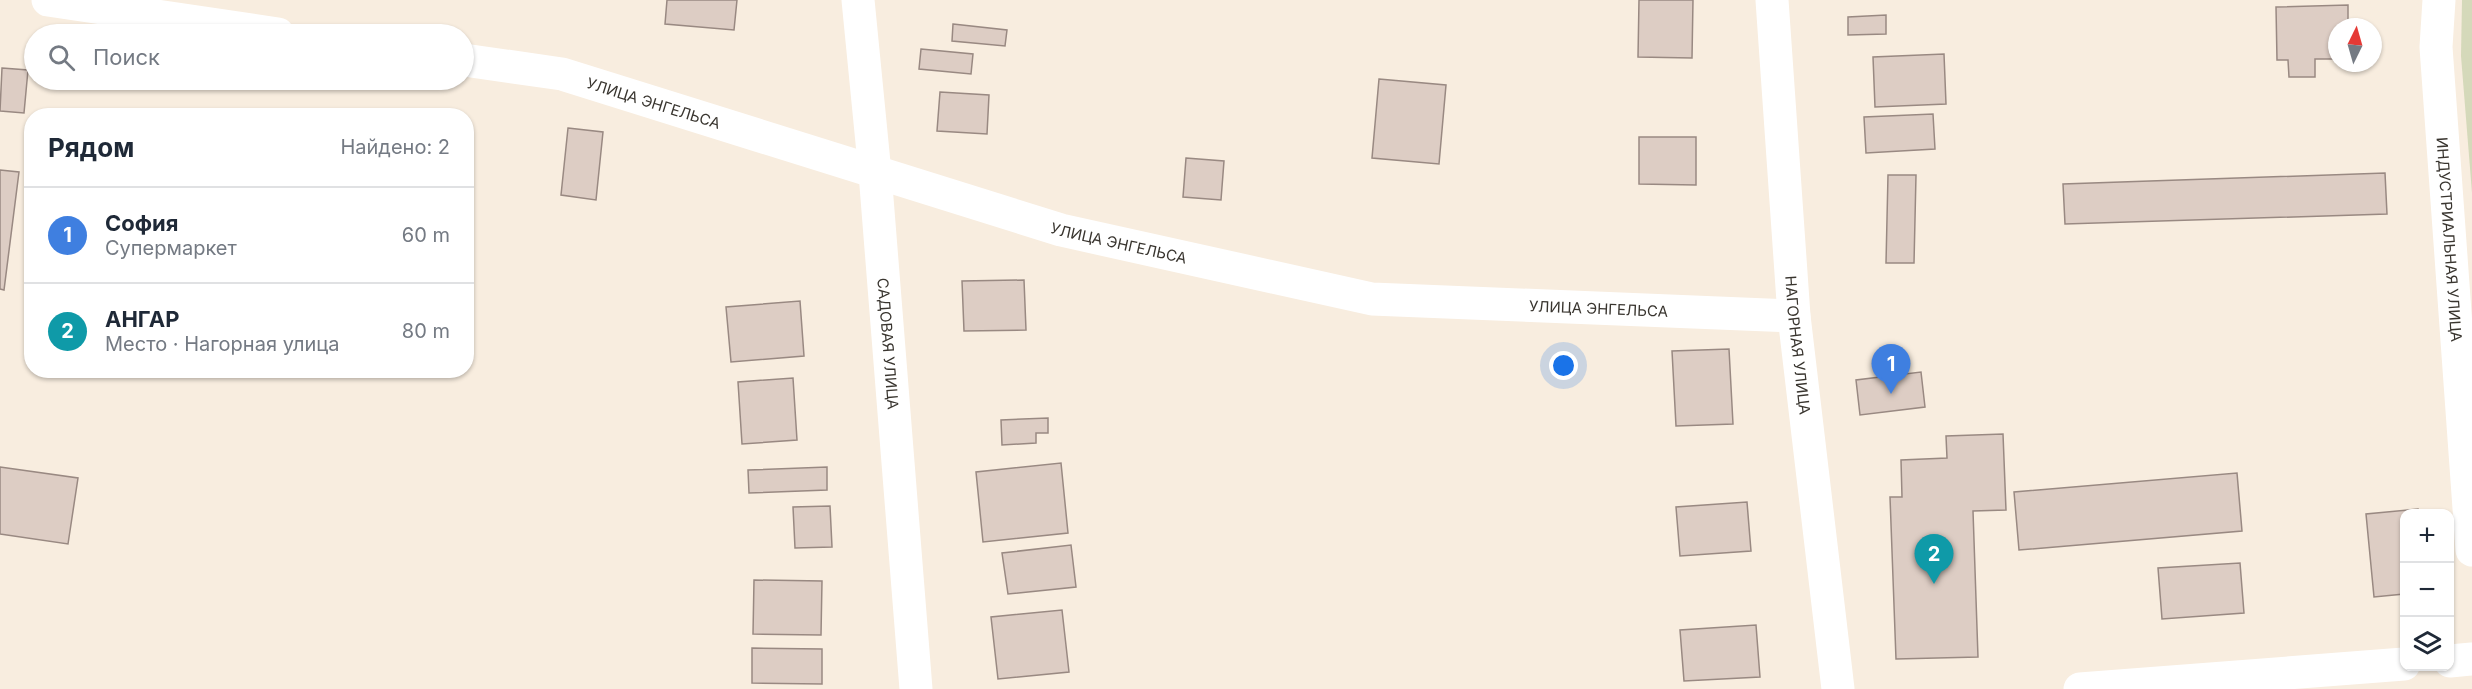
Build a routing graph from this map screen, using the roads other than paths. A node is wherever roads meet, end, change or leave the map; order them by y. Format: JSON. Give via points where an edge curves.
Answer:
{"nodes":[{"id":1,"x":48,"y":0,"type":"edge"},
{"id":2,"x":858,"y":0,"type":"edge"},
{"id":3,"x":1772,"y":0,"type":"edge"},
{"id":4,"x":2439,"y":0,"type":"edge"},
{"id":5,"x":210,"y":24,"type":"edge"},
{"id":6,"x":474,"y":61,"type":"edge"},
{"id":7,"x":875,"y":173,"type":"junction"},
{"id":8,"x":1794,"y":316,"type":"junction"},
{"id":9,"x":2472,"y":550,"type":"edge"},
{"id":10,"x":2472,"y":659,"type":"edge"},
{"id":11,"x":2454,"y":661,"type":"edge"},
{"id":12,"x":2400,"y":664,"type":"edge"},
{"id":13,"x":916,"y":689,"type":"edge"},
{"id":14,"x":1838,"y":689,"type":"edge"},
{"id":15,"x":2080,"y":689,"type":"edge"}],
"edges":[{"from":1,"to":5,"type":"street"},
{"from":2,"to":7,"type":"street","name":"САДОВАЯ УЛИЦА"},
{"from":3,"to":8,"type":"street","name":"НАГОРНАЯ УЛИЦА"},
{"from":4,"to":9,"type":"street","name":"ИНДУСТРИАЛЬНАЯ УЛИЦА","via":[[2436,47]]},
{"from":6,"to":7,"type":"street","name":"УЛИЦА ЭНГЕЛЬСА","via":[[562,74]]},
{"from":7,"to":8,"type":"street","name":"УЛИЦА ЭНГЕЛЬСА","via":[[1062,230],[1372,299]]},
{"from":7,"to":13,"type":"street","name":"САДОВАЯ УЛИЦА"},
{"from":8,"to":14,"type":"street","name":"НАГОРНАЯ УЛИЦА"},
{"from":10,"to":11,"type":"street"},
{"from":12,"to":15,"type":"street"}]}
